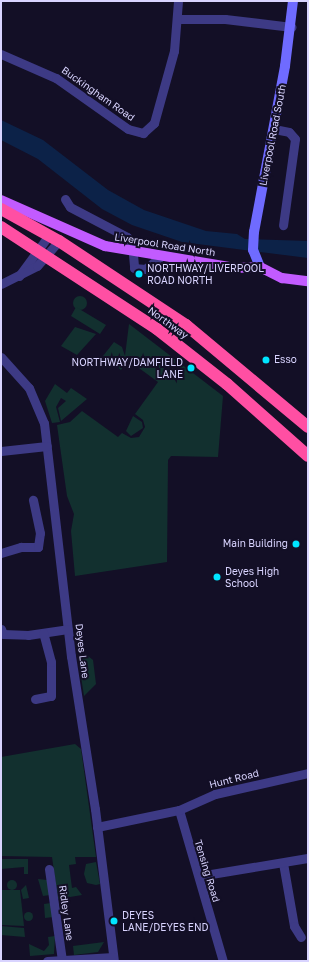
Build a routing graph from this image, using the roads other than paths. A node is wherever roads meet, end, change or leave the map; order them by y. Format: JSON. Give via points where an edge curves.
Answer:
{"nodes":[{"id":1,"x":178,"y":1,"type":"edge"},
{"id":2,"x":293,"y":1,"type":"edge"},
{"id":3,"x":178,"y":19,"type":"junction"},
{"id":4,"x":292,"y":27,"type":"junction"},
{"id":5,"x":1,"y":54,"type":"edge"},
{"id":6,"x":274,"y":129,"type":"junction"},
{"id":7,"x":65,"y":199,"type":"dead end"},
{"id":8,"x":1,"y":200,"type":"edge"},
{"id":9,"x":1,"y":210,"type":"edge"},
{"id":10,"x":283,"y":225,"type":"dead end"},
{"id":11,"x":1,"y":227,"type":"edge"},
{"id":12,"x":48,"y":245,"type":"junction"},
{"id":13,"x":132,"y":252,"type":"junction"},
{"id":14,"x":158,"y":258,"type":"junction"},
{"id":15,"x":260,"y":267,"type":"junction"},
{"id":16,"x":308,"y":281,"type":"edge"},
{"id":17,"x":1,"y":284,"type":"edge"},
{"id":18,"x":1,"y":357,"type":"edge"},
{"id":19,"x":308,"y":427,"type":"edge"},
{"id":20,"x":47,"y":446,"type":"junction"},
{"id":21,"x":1,"y":451,"type":"edge"},
{"id":22,"x":308,"y":456,"type":"edge"},
{"id":23,"x":33,"y":500,"type":"dead end"},
{"id":24,"x":1,"y":553,"type":"edge"},
{"id":25,"x":1,"y":629,"type":"edge"},
{"id":26,"x":68,"y":630,"type":"junction"},
{"id":27,"x":43,"y":633,"type":"junction"},
{"id":28,"x":35,"y":699,"type":"dead end"},
{"id":29,"x":308,"y":773,"type":"edge"},
{"id":30,"x":179,"y":810,"type":"junction"},
{"id":31,"x":98,"y":827,"type":"junction"},
{"id":32,"x":308,"y":858,"type":"edge"},
{"id":33,"x":283,"y":863,"type":"junction"},
{"id":34,"x":49,"y":869,"type":"dead end"},
{"id":35,"x":199,"y":876,"type":"junction"},
{"id":36,"x":301,"y":937,"type":"dead end"},
{"id":37,"x":113,"y":959,"type":"edge"},
{"id":38,"x":47,"y":961,"type":"edge"},
{"id":39,"x":64,"y":961,"type":"edge"},
{"id":40,"x":223,"y":961,"type":"edge"}],
"edges":[{"from":1,"to":3,"type":"street","name":"Buckingham Road"},
{"from":2,"to":4,"type":"main road","name":"Liverpool Road South"},
{"from":3,"to":4,"type":"street","via":[[225,19]]},
{"from":3,"to":5,"type":"street","name":"Buckingham Road","via":[[174,50],[154,123],[143,132],[128,129],[56,78]]},
{"from":4,"to":6,"type":"main road","name":"Liverpool Road South"},
{"from":6,"to":10,"type":"street","via":[[289,132],[295,139]]},
{"from":6,"to":15,"type":"main road","name":"Liverpool Road South","via":[[254,232],[253,250]]},
{"from":7,"to":13,"type":"street","via":[[70,207],[127,237]]},
{"from":8,"to":13,"type":"main road","name":"Liverpool Road North","via":[[94,242]]},
{"from":9,"to":12,"type":"highway","name":"Northway","via":[[16,217]]},
{"from":11,"to":12,"type":"highway","name":"Northway"},
{"from":12,"to":17,"type":"street","via":[[17,278]]},
{"from":12,"to":19,"type":"highway","name":"Northway","via":[[193,330]]},
{"from":12,"to":22,"type":"highway","name":"Northway","via":[[227,384]]},
{"from":13,"to":14,"type":"main road","name":"Liverpool Road North"},
{"from":13,"to":14,"type":"street","via":[[132,263],[136,270],[145,269]]},
{"from":14,"to":15,"type":"main road","name":"Liverpool Road North","via":[[236,268]]},
{"from":15,"to":16,"type":"main road","name":"Liverpool Road North","via":[[282,278]]},
{"from":18,"to":20,"type":"street","name":"Deyes Lane","via":[[38,403]]},
{"from":20,"to":21,"type":"street"},
{"from":20,"to":26,"type":"street","name":"Deyes Lane"},
{"from":23,"to":24,"type":"street","via":[[40,533],[38,547]]},
{"from":25,"to":27,"type":"street","via":[[3,634]]},
{"from":26,"to":27,"type":"street"},
{"from":26,"to":31,"type":"street","name":"Deyes Lane"},
{"from":27,"to":28,"type":"street","via":[[51,662],[51,696]]},
{"from":29,"to":30,"type":"street","name":"Hunt Road","via":[[215,794]]},
{"from":30,"to":31,"type":"street","name":"Hunt Road"},
{"from":30,"to":35,"type":"street","name":"Tensing Road","via":[[188,847]]},
{"from":31,"to":37,"type":"street","name":"Deyes Lane"},
{"from":32,"to":33,"type":"street"},
{"from":33,"to":35,"type":"street"},
{"from":33,"to":36,"type":"street","via":[[294,926]]},
{"from":34,"to":39,"type":"street","name":"Ridley Lane"},
{"from":35,"to":40,"type":"street","name":"Tensing Road"},
{"from":37,"to":39,"type":"street"},
{"from":38,"to":39,"type":"street"}]}
